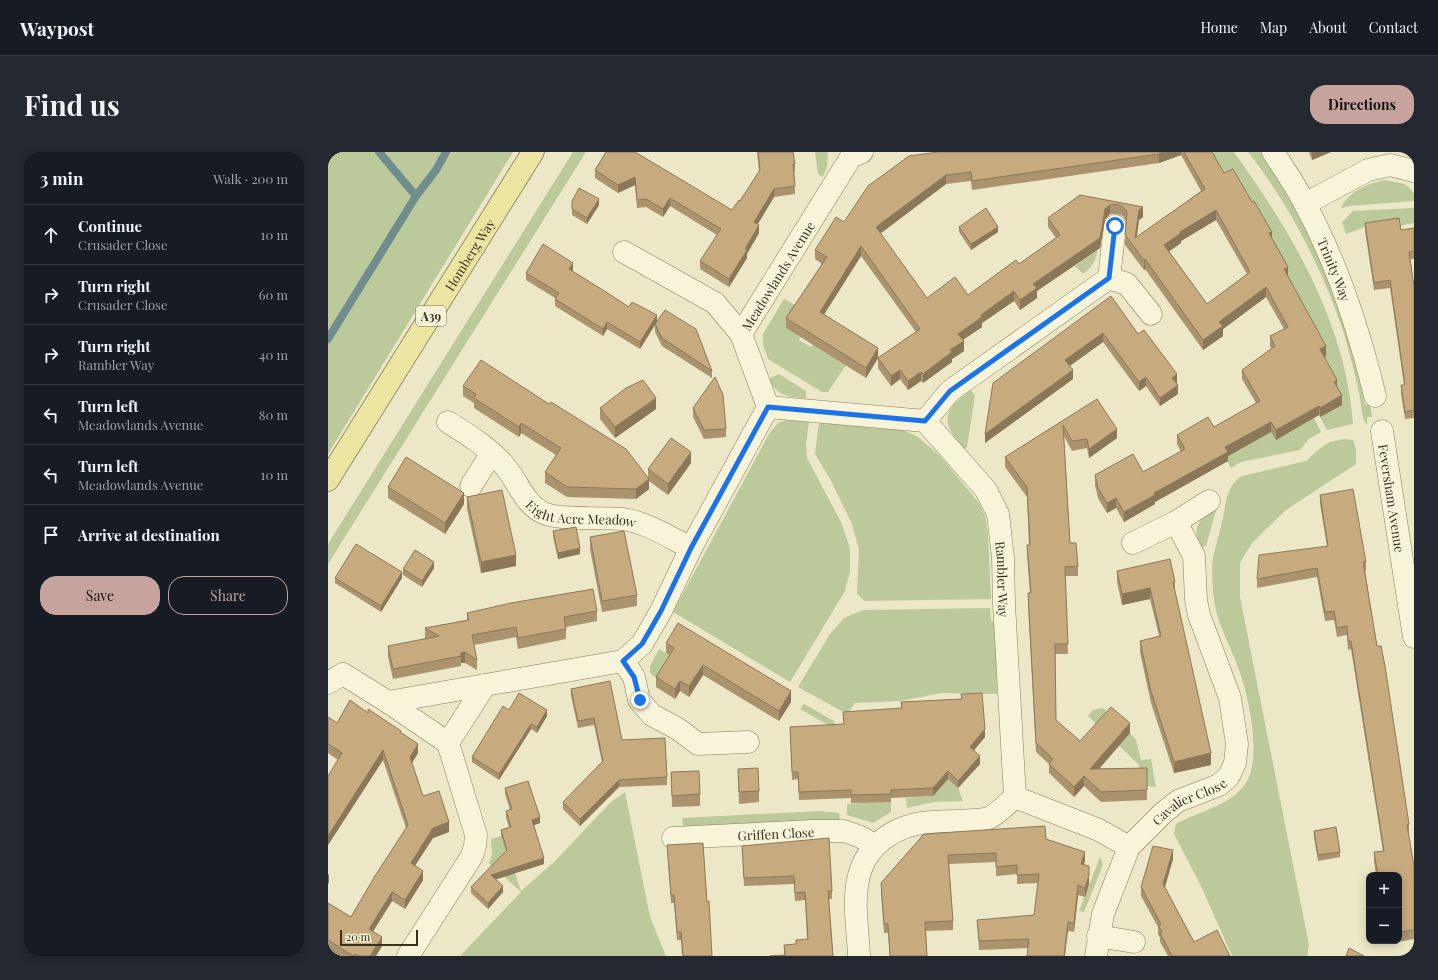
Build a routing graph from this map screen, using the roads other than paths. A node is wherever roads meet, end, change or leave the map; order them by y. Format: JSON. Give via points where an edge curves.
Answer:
{"nodes":[{"id":1,"x":533,"y":152,"type":"edge"},
{"id":2,"x":1273,"y":152,"type":"edge"},
{"id":3,"x":854,"y":154,"type":"edge"},
{"id":4,"x":1414,"y":171,"type":"edge"},
{"id":5,"x":1305,"y":204,"type":"junction"},
{"id":6,"x":1115,"y":226,"type":"dead end"},
{"id":7,"x":624,"y":252,"type":"dead end"},
{"id":8,"x":1109,"y":278,"type":"junction"},
{"id":9,"x":1151,"y":314,"type":"dead end"},
{"id":10,"x":741,"y":334,"type":"junction"},
{"id":11,"x":1375,"y":396,"type":"dead end"},
{"id":12,"x":768,"y":407,"type":"junction"},
{"id":13,"x":925,"y":421,"type":"junction"},
{"id":14,"x":448,"y":422,"type":"dead end"},
{"id":15,"x":1382,"y":431,"type":"dead end"},
{"id":16,"x":491,"y":454,"type":"junction"},
{"id":17,"x":328,"y":480,"type":"edge"},
{"id":18,"x":471,"y":486,"type":"dead end"},
{"id":19,"x":1209,"y":501,"type":"dead end"},
{"id":20,"x":1176,"y":522,"type":"junction"},
{"id":21,"x":1133,"y":543,"type":"dead end"},
{"id":22,"x":691,"y":548,"type":"junction"},
{"id":23,"x":1411,"y":602,"type":"edge"},
{"id":24,"x":1414,"y":637,"type":"edge"},
{"id":25,"x":623,"y":661,"type":"junction"},
{"id":26,"x":328,"y":683,"type":"edge"},
{"id":27,"x":485,"y":685,"type":"junction"},
{"id":28,"x":388,"y":702,"type":"junction"},
{"id":29,"x":448,"y":742,"type":"junction"},
{"id":30,"x":748,"y":742,"type":"dead end"},
{"id":31,"x":1015,"y":797,"type":"junction"},
{"id":32,"x":673,"y":838,"type":"dead end"},
{"id":33,"x":875,"y":846,"type":"junction"},
{"id":34,"x":1129,"y":847,"type":"junction"},
{"id":35,"x":1134,"y":942,"type":"dead end"},
{"id":36,"x":1097,"y":946,"type":"edge"},
{"id":37,"x":408,"y":956,"type":"edge"},
{"id":38,"x":859,"y":956,"type":"edge"}],
"edges":[{"from":1,"to":17,"type":"main road","name":"Homberg Way","number":"A39"},
{"from":2,"to":5,"type":"street","name":"Trinity Way"},
{"from":3,"to":10,"type":"street","name":"Meadowlands Avenue"},
{"from":4,"to":5,"type":"street","via":[[1390,165],[1368,170]]},
{"from":5,"to":11,"type":"street","name":"Trinity Way","via":[[1342,283],[1361,340]]},
{"from":6,"to":8,"type":"street"},
{"from":7,"to":10,"type":"street","via":[[715,303]]},
{"from":8,"to":9,"type":"street","via":[[1127,284]]},
{"from":8,"to":13,"type":"street","via":[[950,391]]},
{"from":10,"to":12,"type":"street","name":"Meadowlands Avenue"},
{"from":12,"to":13,"type":"street"},
{"from":12,"to":22,"type":"street"},
{"from":13,"to":31,"type":"street","name":"Rambler Way","via":[[986,490],[998,514],[1003,558]]},
{"from":14,"to":16,"type":"street","name":"Eight Acre Meadow"},
{"from":15,"to":23,"type":"street","name":"Feversham Avenue"},
{"from":16,"to":18,"type":"street"},
{"from":16,"to":22,"type":"street","name":"Eight Acre Meadow","via":[[503,464],[535,508],[547,514],[623,519],[638,523]]},
{"from":19,"to":20,"type":"street"},
{"from":20,"to":21,"type":"street"},
{"from":20,"to":34,"type":"street","name":"Cavalier Close","via":[[1194,556],[1199,615],[1230,698],[1237,744],[1235,763],[1229,776],[1219,785],[1178,801]]},
{"from":22,"to":25,"type":"street","via":[[642,644]]},
{"from":23,"to":24,"type":"street","name":"Feversham Avenue"},
{"from":25,"to":27,"type":"street"},
{"from":25,"to":30,"type":"street","via":[[634,677],[640,700],[652,715],[678,729],[698,744]]},
{"from":26,"to":28,"type":"street","via":[[343,674]]},
{"from":27,"to":28,"type":"street"},
{"from":27,"to":29,"type":"street"},
{"from":28,"to":29,"type":"street"},
{"from":29,"to":37,"type":"street","via":[[476,835],[475,846],[472,856]]},
{"from":31,"to":33,"type":"street","via":[[989,818],[922,822],[888,834]]},
{"from":31,"to":34,"type":"street","via":[[1099,830]]},
{"from":32,"to":33,"type":"street","name":"Griffen Close","via":[[844,831]]},
{"from":33,"to":38,"type":"street","via":[[865,861],[858,879],[856,894]]},
{"from":34,"to":36,"type":"street","name":"Cavalier Close","via":[[1103,914]]},
{"from":35,"to":36,"type":"street","name":"Cavalier Close"}]}
